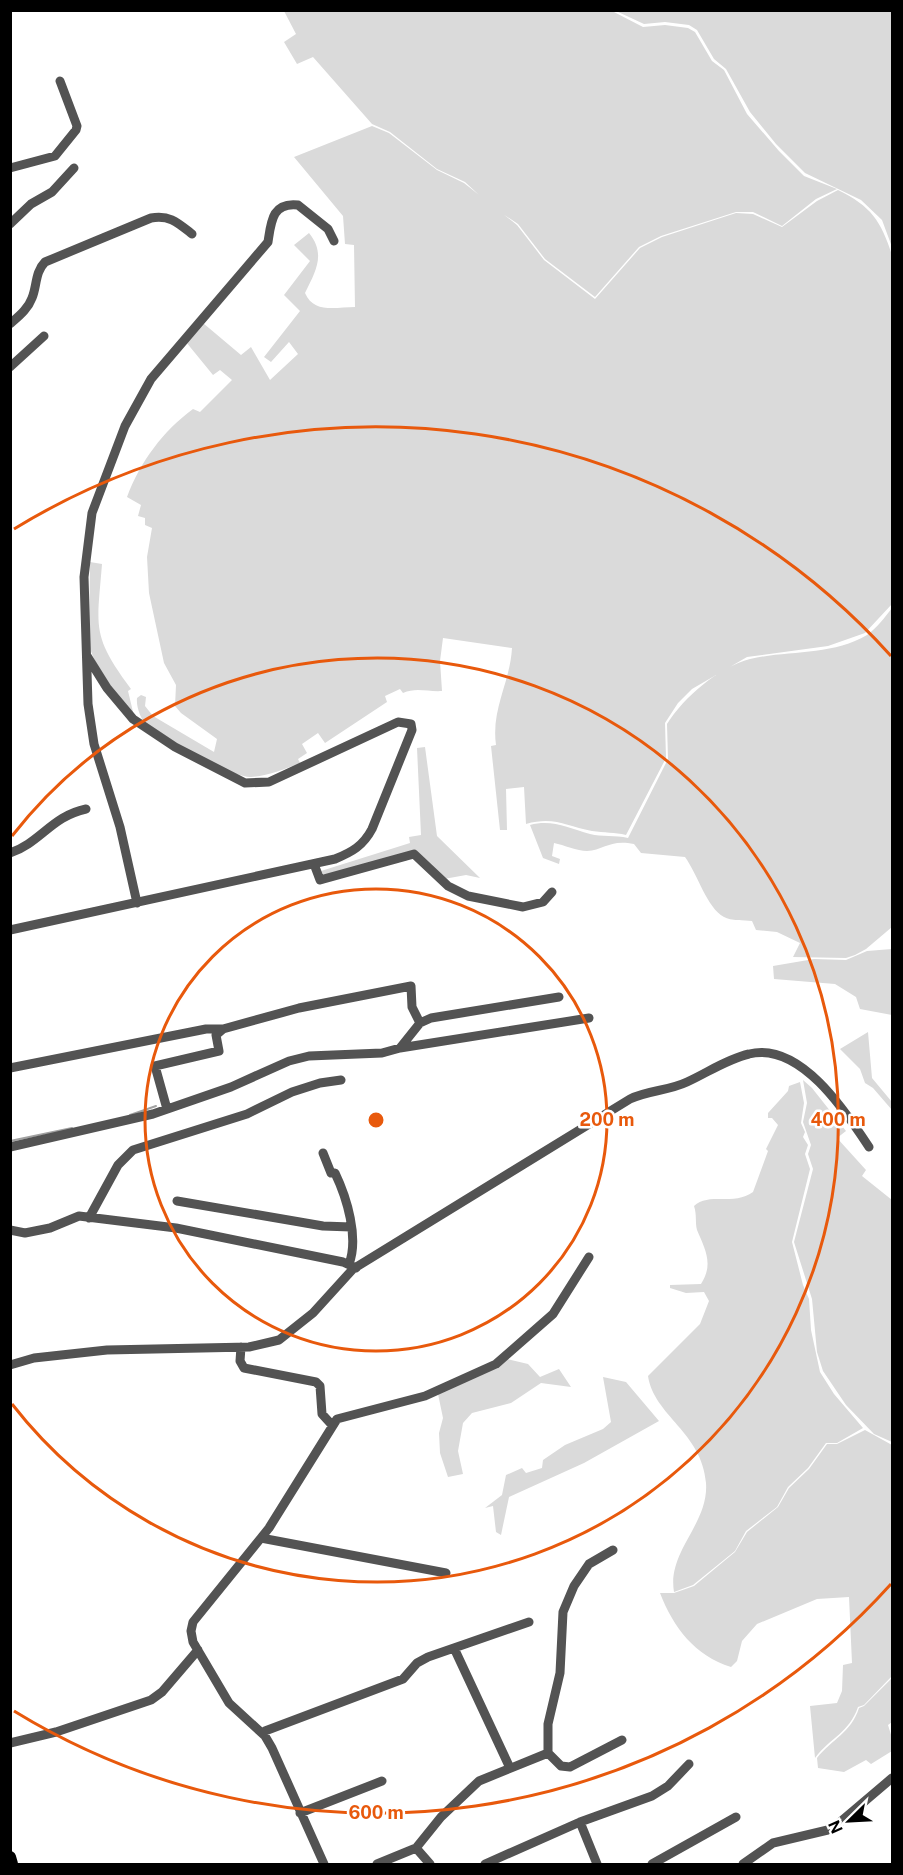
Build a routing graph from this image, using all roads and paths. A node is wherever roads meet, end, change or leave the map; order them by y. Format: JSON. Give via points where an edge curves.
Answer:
{"nodes":[{"id":1,"x":60,"y":81,"type":"dead end"},
{"id":2,"x":10,"y":168,"type":"edge"},
{"id":3,"x":74,"y":168,"type":"dead end"},
{"id":4,"x":10,"y":224,"type":"edge"},
{"id":5,"x":192,"y":234,"type":"dead end"},
{"id":6,"x":334,"y":241,"type":"dead end"},
{"id":7,"x":10,"y":324,"type":"edge"},
{"id":8,"x":44,"y":336,"type":"dead end"},
{"id":9,"x":10,"y":367,"type":"edge"},
{"id":10,"x":87,"y":656,"type":"junction"},
{"id":11,"x":86,"y":809,"type":"dead end"},
{"id":12,"x":10,"y":853,"type":"edge"},
{"id":13,"x":314,"y":864,"type":"junction"},
{"id":14,"x":552,"y":892,"type":"dead end"},
{"id":15,"x":137,"y":903,"type":"junction"},
{"id":16,"x":10,"y":930,"type":"edge"},
{"id":17,"x":559,"y":998,"type":"dead end"},
{"id":18,"x":589,"y":1018,"type":"dead end"},
{"id":19,"x":420,"y":1023,"type":"junction"},
{"id":20,"x":223,"y":1029,"type":"junction"},
{"id":21,"x":400,"y":1048,"type":"junction"},
{"id":22,"x":10,"y":1068,"type":"edge"},
{"id":23,"x":341,"y":1080,"type":"dead end"},
{"id":24,"x":167,"y":1109,"type":"junction"},
{"id":25,"x":10,"y":1147,"type":"edge"},
{"id":26,"x":869,"y":1147,"type":"dead end"},
{"id":27,"x":322,"y":1153,"type":"dead end"},
{"id":28,"x":177,"y":1201,"type":"dead end"},
{"id":29,"x":89,"y":1218,"type":"junction"},
{"id":30,"x":351,"y":1227,"type":"junction"},
{"id":31,"x":10,"y":1230,"type":"edge"},
{"id":32,"x":589,"y":1257,"type":"dead end"},
{"id":33,"x":352,"y":1266,"type":"junction"},
{"id":34,"x":241,"y":1347,"type":"junction"},
{"id":35,"x":10,"y":1365,"type":"edge"},
{"id":36,"x":332,"y":1425,"type":"junction"},
{"id":37,"x":261,"y":1538,"type":"junction"},
{"id":38,"x":613,"y":1550,"type":"dead end"},
{"id":39,"x":446,"y":1573,"type":"dead end"},
{"id":40,"x":529,"y":1622,"type":"dead end"},
{"id":41,"x":454,"y":1648,"type":"junction"},
{"id":42,"x":198,"y":1650,"type":"junction"},
{"id":43,"x":265,"y":1736,"type":"junction"},
{"id":44,"x":622,"y":1740,"type":"dead end"},
{"id":45,"x":10,"y":1743,"type":"edge"},
{"id":46,"x":548,"y":1754,"type":"junction"},
{"id":47,"x":689,"y":1764,"type":"dead end"},
{"id":48,"x":510,"y":1768,"type":"junction"},
{"id":49,"x":892,"y":1778,"type":"edge"},
{"id":50,"x":382,"y":1781,"type":"dead end"},
{"id":51,"x":300,"y":1813,"type":"junction"},
{"id":52,"x":736,"y":1817,"type":"dead end"},
{"id":53,"x":580,"y":1822,"type":"junction"},
{"id":54,"x":416,"y":1848,"type":"junction"},
{"id":55,"x":10,"y":1857,"type":"edge"},
{"id":56,"x":12,"y":1864,"type":"edge"},
{"id":57,"x":324,"y":1864,"type":"edge"},
{"id":58,"x":377,"y":1864,"type":"edge"},
{"id":59,"x":430,"y":1864,"type":"edge"},
{"id":60,"x":485,"y":1864,"type":"edge"},
{"id":61,"x":597,"y":1864,"type":"edge"},
{"id":62,"x":652,"y":1864,"type":"edge"},
{"id":63,"x":743,"y":1864,"type":"edge"}],
"edges":[{"from":1,"to":2,"type":"street","via":[[76,130],[55,156]]},
{"from":3,"to":4,"type":"street","via":[[52,192],[31,204]]},
{"from":5,"to":7,"type":"street","via":[[173,218],[158,217],[45,262],[27,309]]},
{"from":6,"to":10,"type":"street","via":[[328,229],[298,206],[280,207],[273,214],[268,242],[162,365],[141,395],[92,513],[84,576]]},
{"from":8,"to":9,"type":"street"},
{"from":10,"to":13,"type":"street","via":[[133,719],[182,751],[245,783],[269,782],[398,722],[411,724],[412,730],[365,842],[341,857]]},
{"from":10,"to":15,"type":"street","via":[[94,744],[120,827]]},
{"from":11,"to":12,"type":"street","via":[[70,812],[23,848]]},
{"from":13,"to":14,"type":"street","via":[[320,880],[414,854],[448,886],[468,896],[523,907],[543,902]]},
{"from":13,"to":15,"type":"street"},
{"from":15,"to":16,"type":"street"},
{"from":17,"to":19,"type":"street","via":[[431,1017]]},
{"from":18,"to":21,"type":"street"},
{"from":19,"to":20,"type":"street","via":[[412,1007],[411,986],[299,1008]]},
{"from":19,"to":21,"type":"street"},
{"from":20,"to":22,"type":"street","via":[[206,1029]]},
{"from":20,"to":24,"type":"street","via":[[216,1035],[219,1051],[155,1066]]},
{"from":21,"to":24,"type":"street","via":[[382,1053],[289,1060],[231,1087]]},
{"from":23,"to":29,"type":"street","via":[[292,1092],[247,1114],[133,1150],[118,1165]]},
{"from":24,"to":25,"type":"street"},
{"from":26,"to":33,"type":"street","via":[[837,1100],[807,1072],[780,1056],[752,1053],[685,1083],[645,1091]]},
{"from":27,"to":30,"type":"street","via":[[343,1188]]},
{"from":28,"to":30,"type":"street","via":[[323,1226]]},
{"from":29,"to":31,"type":"street","via":[[73,1218],[25,1233]]},
{"from":29,"to":33,"type":"street","via":[[176,1228]]},
{"from":30,"to":33,"type":"street"},
{"from":32,"to":36,"type":"street","via":[[553,1314],[496,1364],[425,1396],[343,1416]]},
{"from":33,"to":34,"type":"street","via":[[313,1313],[284,1338]]},
{"from":34,"to":35,"type":"street","via":[[107,1350],[34,1358]]},
{"from":34,"to":36,"type":"street","via":[[244,1368],[316,1382],[320,1386],[322,1414]]},
{"from":36,"to":37,"type":"street"},
{"from":37,"to":39,"type":"street"},
{"from":37,"to":42,"type":"street","via":[[193,1622],[191,1631]]},
{"from":38,"to":46,"type":"street","via":[[589,1564],[563,1612],[560,1673],[548,1724]]},
{"from":40,"to":41,"type":"street"},
{"from":41,"to":43,"type":"street","via":[[417,1663],[403,1679],[265,1731]]},
{"from":41,"to":48,"type":"street"},
{"from":42,"to":43,"type":"street","via":[[229,1703]]},
{"from":42,"to":45,"type":"street","via":[[151,1700]]},
{"from":43,"to":51,"type":"street"},
{"from":44,"to":46,"type":"street","via":[[570,1767],[561,1766]]},
{"from":46,"to":48,"type":"street"},
{"from":47,"to":53,"type":"street","via":[[668,1786],[651,1796]]},
{"from":48,"to":54,"type":"street","via":[[479,1781],[441,1816]]},
{"from":49,"to":63,"type":"street","via":[[832,1829],[773,1843]]},
{"from":50,"to":51,"type":"street"},
{"from":51,"to":57,"type":"street"},
{"from":52,"to":62,"type":"street"},
{"from":53,"to":60,"type":"street"},
{"from":53,"to":61,"type":"street"},
{"from":54,"to":58,"type":"street"},
{"from":54,"to":59,"type":"street"},
{"from":55,"to":56,"type":"main road"}]}
